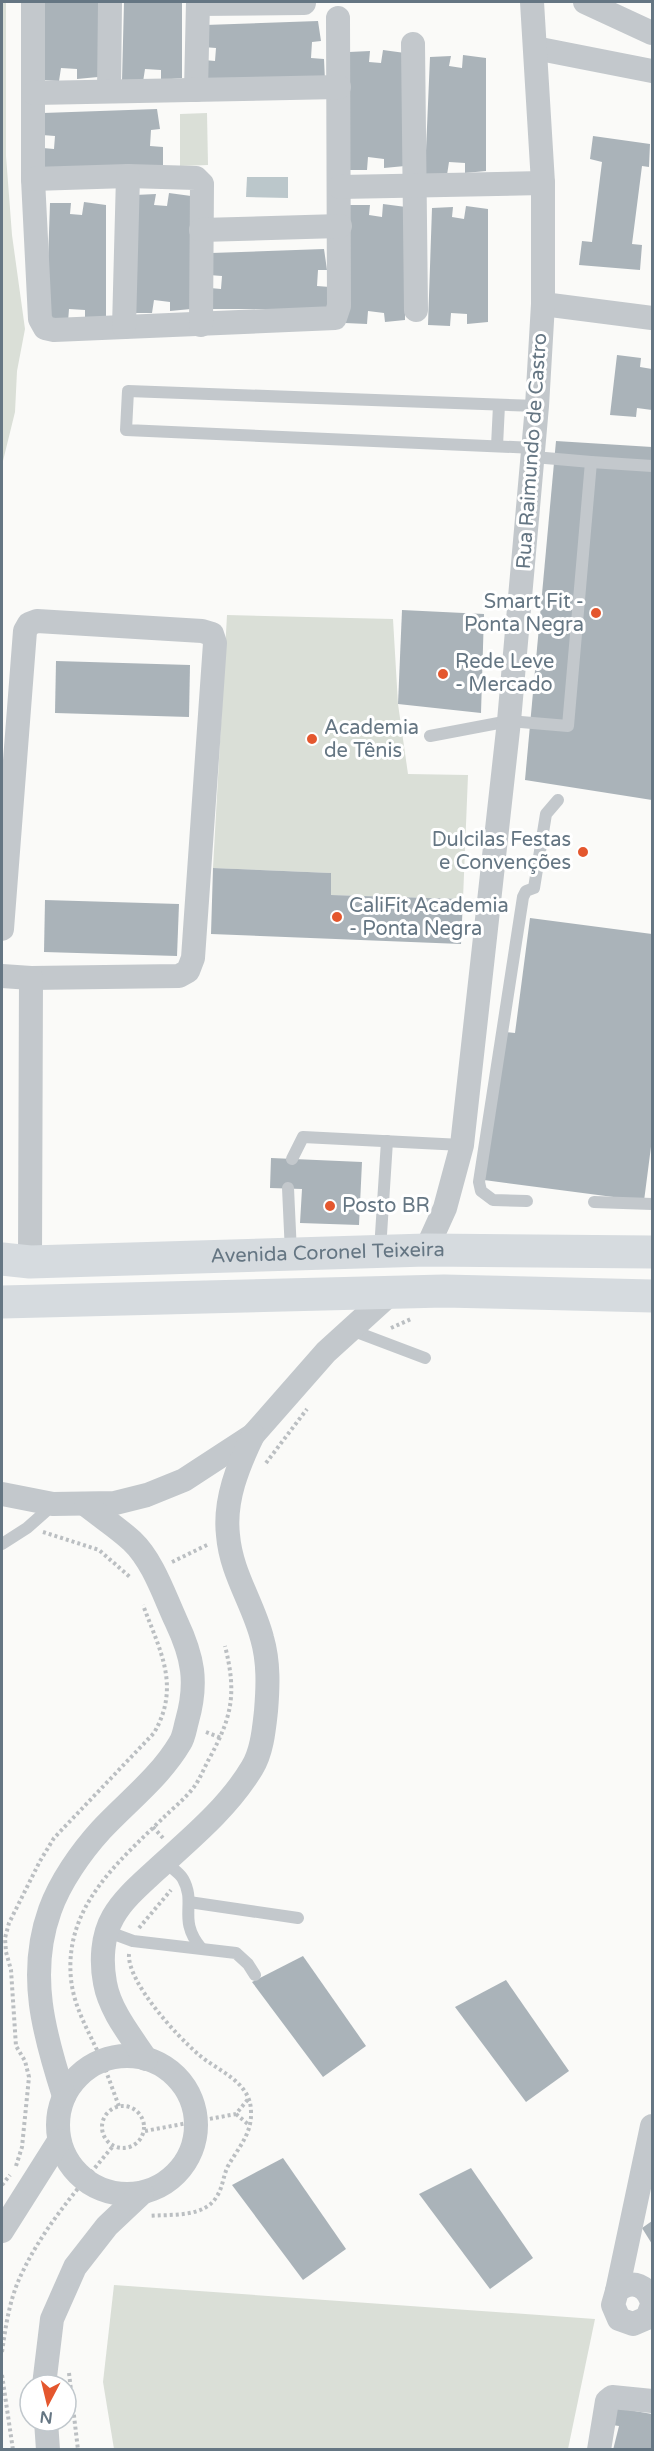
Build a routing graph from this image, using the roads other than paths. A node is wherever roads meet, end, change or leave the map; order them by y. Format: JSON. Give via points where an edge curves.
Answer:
{"nodes":[{"id":1,"x":33,"y":2,"type":"edge"},
{"id":2,"x":110,"y":2,"type":"edge"},
{"id":3,"x":532,"y":2,"type":"edge"},
{"id":4,"x":585,"y":2,"type":"edge"},
{"id":5,"x":198,"y":3,"type":"edge"},
{"id":6,"x":304,"y":3,"type":"dead end"},
{"id":7,"x":339,"y":18,"type":"dead end"},
{"id":8,"x":652,"y":33,"type":"edge"},
{"id":9,"x":413,"y":44,"type":"dead end"},
{"id":10,"x":535,"y":48,"type":"junction"},
{"id":11,"x":652,"y":71,"type":"edge"},
{"id":12,"x":339,"y":87,"type":"junction"},
{"id":13,"x":196,"y":90,"type":"junction"},
{"id":14,"x":109,"y":91,"type":"junction"},
{"id":15,"x":34,"y":93,"type":"junction"},
{"id":16,"x":128,"y":176,"type":"junction"},
{"id":17,"x":33,"y":178,"type":"junction"},
{"id":18,"x":543,"y":183,"type":"junction"},
{"id":19,"x":414,"y":185,"type":"junction"},
{"id":20,"x":339,"y":187,"type":"junction"},
{"id":21,"x":340,"y":226,"type":"junction"},
{"id":22,"x":201,"y":230,"type":"junction"},
{"id":23,"x":543,"y":304,"type":"junction"},
{"id":24,"x":416,"y":310,"type":"dead end"},
{"id":25,"x":652,"y":318,"type":"edge"},
{"id":26,"x":201,"y":325,"type":"junction"},
{"id":27,"x":124,"y":327,"type":"junction"},
{"id":28,"x":499,"y":405,"type":"junction"},
{"id":29,"x":537,"y":406,"type":"junction"},
{"id":30,"x":497,"y":446,"type":"junction"},
{"id":31,"x":534,"y":452,"type":"junction"},
{"id":32,"x":591,"y":462,"type":"junction"},
{"id":33,"x":652,"y":466,"type":"edge"},
{"id":34,"x":509,"y":721,"type":"junction"},
{"id":35,"x":430,"y":736,"type":"dead end"},
{"id":36,"x":558,"y":800,"type":"dead end"},
{"id":37,"x":2,"y":929,"type":"edge"},
{"id":38,"x":2,"y":976,"type":"edge"},
{"id":39,"x":31,"y":978,"type":"junction"},
{"id":40,"x":387,"y":1141,"type":"junction"},
{"id":41,"x":462,"y":1145,"type":"junction"},
{"id":42,"x":292,"y":1159,"type":"dead end"},
{"id":43,"x":288,"y":1188,"type":"dead end"},
{"id":44,"x":528,"y":1201,"type":"dead end"},
{"id":45,"x":594,"y":1202,"type":"dead end"},
{"id":46,"x":652,"y":1204,"type":"edge"},
{"id":47,"x":426,"y":1250,"type":"junction"},
{"id":48,"x":380,"y":1252,"type":"junction"},
{"id":49,"x":652,"y":1252,"type":"edge"},
{"id":50,"x":291,"y":1254,"type":"junction"},
{"id":51,"x":16,"y":1260,"type":"edge"},
{"id":52,"x":391,"y":1293,"type":"junction"},
{"id":53,"x":652,"y":1296,"type":"edge"},
{"id":54,"x":2,"y":1302,"type":"edge"},
{"id":55,"x":351,"y":1330,"type":"junction"},
{"id":56,"x":425,"y":1358,"type":"dead end"},
{"id":57,"x":253,"y":1435,"type":"junction"},
{"id":58,"x":2,"y":1494,"type":"edge"},
{"id":59,"x":53,"y":1504,"type":"junction"},
{"id":60,"x":86,"y":1505,"type":"junction"},
{"id":61,"x":2,"y":1544,"type":"edge"},
{"id":62,"x":165,"y":1862,"type":"junction"},
{"id":63,"x":189,"y":1902,"type":"junction"},
{"id":64,"x":298,"y":1918,"type":"dead end"},
{"id":65,"x":106,"y":1931,"type":"junction"},
{"id":66,"x":201,"y":1948,"type":"junction"},
{"id":67,"x":255,"y":1975,"type":"dead end"},
{"id":68,"x":146,"y":2059,"type":"junction"},
{"id":69,"x":64,"y":2096,"type":"junction"},
{"id":70,"x":652,"y":2126,"type":"edge"},
{"id":71,"x":60,"y":2141,"type":"junction"},
{"id":72,"x":142,"y":2193,"type":"junction"},
{"id":73,"x":2,"y":2231,"type":"edge"},
{"id":74,"x":628,"y":2241,"type":"junction"},
{"id":75,"x":617,"y":2291,"type":"junction"},
{"id":76,"x":651,"y":2300,"type":"edge"},
{"id":77,"x":643,"y":2327,"type":"edge"},
{"id":78,"x":45,"y":2373,"type":"edge"},
{"id":79,"x":652,"y":2395,"type":"edge"},
{"id":80,"x":652,"y":2401,"type":"edge"},
{"id":81,"x":47,"y":2433,"type":"edge"},
{"id":82,"x":48,"y":2450,"type":"edge"},
{"id":83,"x":598,"y":2450,"type":"edge"}],
"edges":[{"from":1,"to":15,"type":"street"},
{"from":2,"to":14,"type":"street"},
{"from":3,"to":10,"type":"street","name":"Rua Raimundo de Castro"},
{"from":4,"to":8,"type":"street"},
{"from":5,"to":6,"type":"street"},
{"from":5,"to":13,"type":"street"},
{"from":7,"to":12,"type":"street"},
{"from":9,"to":19,"type":"street"},
{"from":10,"to":11,"type":"street"},
{"from":10,"to":18,"type":"street","name":"Rua Raimundo de Castro"},
{"from":12,"to":13,"type":"street"},
{"from":12,"to":20,"type":"street"},
{"from":13,"to":14,"type":"street"},
{"from":14,"to":15,"type":"street"},
{"from":15,"to":17,"type":"street"},
{"from":16,"to":17,"type":"street"},
{"from":16,"to":22,"type":"street","via":[[196,178],[202,184]]},
{"from":16,"to":27,"type":"street"},
{"from":17,"to":27,"type":"street","via":[[40,319],[45,328]]},
{"from":18,"to":19,"type":"street"},
{"from":18,"to":23,"type":"street","name":"Rua Raimundo de Castro"},
{"from":19,"to":20,"type":"street"},
{"from":19,"to":24,"type":"street"},
{"from":20,"to":21,"type":"street"},
{"from":21,"to":22,"type":"street"},
{"from":21,"to":26,"type":"street","via":[[339,306],[335,318]]},
{"from":22,"to":26,"type":"street"},
{"from":23,"to":25,"type":"street"},
{"from":23,"to":29,"type":"street","name":"Rua Raimundo de Castro"},
{"from":26,"to":27,"type":"street"},
{"from":28,"to":29,"type":"lane"},
{"from":28,"to":30,"type":"lane"},
{"from":28,"to":30,"type":"lane","via":[[128,391],[126,430]]},
{"from":29,"to":31,"type":"street","name":"Rua Raimundo de Castro"},
{"from":30,"to":31,"type":"lane"},
{"from":31,"to":32,"type":"lane"},
{"from":31,"to":34,"type":"street","name":"Rua Raimundo de Castro"},
{"from":32,"to":33,"type":"lane"},
{"from":32,"to":34,"type":"lane","via":[[568,726]]},
{"from":34,"to":35,"type":"lane"},
{"from":34,"to":41,"type":"street","name":"Rua Raimundo de Castro"},
{"from":36,"to":44,"type":"lane","via":[[546,814],[534,888],[523,897],[479,1182],[481,1191],[493,1200]]},
{"from":37,"to":39,"type":"street","via":[[29,624],[37,621],[212,634],[215,643],[193,958],[188,971],[178,976]]},
{"from":38,"to":39,"type":"street"},
{"from":39,"to":51,"type":"street"},
{"from":40,"to":41,"type":"lane"},
{"from":40,"to":42,"type":"lane","via":[[303,1137]]},
{"from":40,"to":48,"type":"lane"},
{"from":41,"to":47,"type":"street","name":"Rua Raimundo de Castro","via":[[445,1208]]},
{"from":43,"to":50,"type":"lane"},
{"from":45,"to":46,"type":"lane"},
{"from":47,"to":48,"type":"highway","name":"Avenida Coronel Teixeira"},
{"from":47,"to":49,"type":"highway","name":"Avenida Coronel Teixeira"},
{"from":48,"to":50,"type":"highway","name":"Avenida Coronel Teixeira"},
{"from":50,"to":51,"type":"highway","name":"Avenida Coronel Teixeira"},
{"from":52,"to":53,"type":"highway","name":"Avenida Coronel Teixeira"},
{"from":52,"to":54,"type":"highway","name":"Avenida Coronel Teixeira"},
{"from":52,"to":55,"type":"street"},
{"from":55,"to":56,"type":"lane"},
{"from":55,"to":57,"type":"street","via":[[326,1352]]},
{"from":57,"to":60,"type":"street","via":[[184,1480],[147,1495]]},
{"from":57,"to":62,"type":"street","via":[[231,1490],[228,1535],[236,1573],[263,1639],[268,1681],[264,1731],[253,1766],[227,1803]]},
{"from":58,"to":59,"type":"street"},
{"from":59,"to":60,"type":"street"},
{"from":59,"to":61,"type":"lane"},
{"from":60,"to":69,"type":"street","via":[[134,1543],[153,1571],[182,1634],[194,1675],[191,1708],[181,1742],[152,1779],[99,1832],[68,1873],[50,1910],[37,1960],[48,2040]]},
{"from":62,"to":63,"type":"lane","via":[[183,1878]]},
{"from":62,"to":65,"type":"street","via":[[120,1907]]},
{"from":63,"to":64,"type":"lane"},
{"from":63,"to":66,"type":"lane","via":[[191,1937]]},
{"from":65,"to":66,"type":"lane","via":[[134,1941]]},
{"from":65,"to":68,"type":"street","via":[[105,1984],[118,2019]]},
{"from":66,"to":67,"type":"lane","via":[[236,1953]]},
{"from":68,"to":69,"type":"street","via":[[127,2056],[102,2060],[75,2080]]},
{"from":68,"to":72,"type":"street","via":[[165,2067],[180,2080],[191,2098],[196,2137],[177,2173]]},
{"from":69,"to":71,"type":"street","via":[[58,2118]]},
{"from":70,"to":74,"type":"street"},
{"from":71,"to":72,"type":"street","via":[[68,2161],[85,2180],[120,2194]]},
{"from":71,"to":73,"type":"street"},
{"from":72,"to":78,"type":"street","via":[[108,2226],[75,2267],[52,2319]]},
{"from":74,"to":75,"type":"street"},
{"from":74,"to":76,"type":"street"},
{"from":75,"to":76,"type":"street","via":[[629,2285],[642,2286]]},
{"from":75,"to":77,"type":"street","via":[[615,2313],[619,2319]]},
{"from":76,"to":77,"type":"street"},
{"from":79,"to":80,"type":"street"},
{"from":80,"to":83,"type":"street","via":[[612,2397],[607,2401]]},
{"from":81,"to":82,"type":"street"}]}
